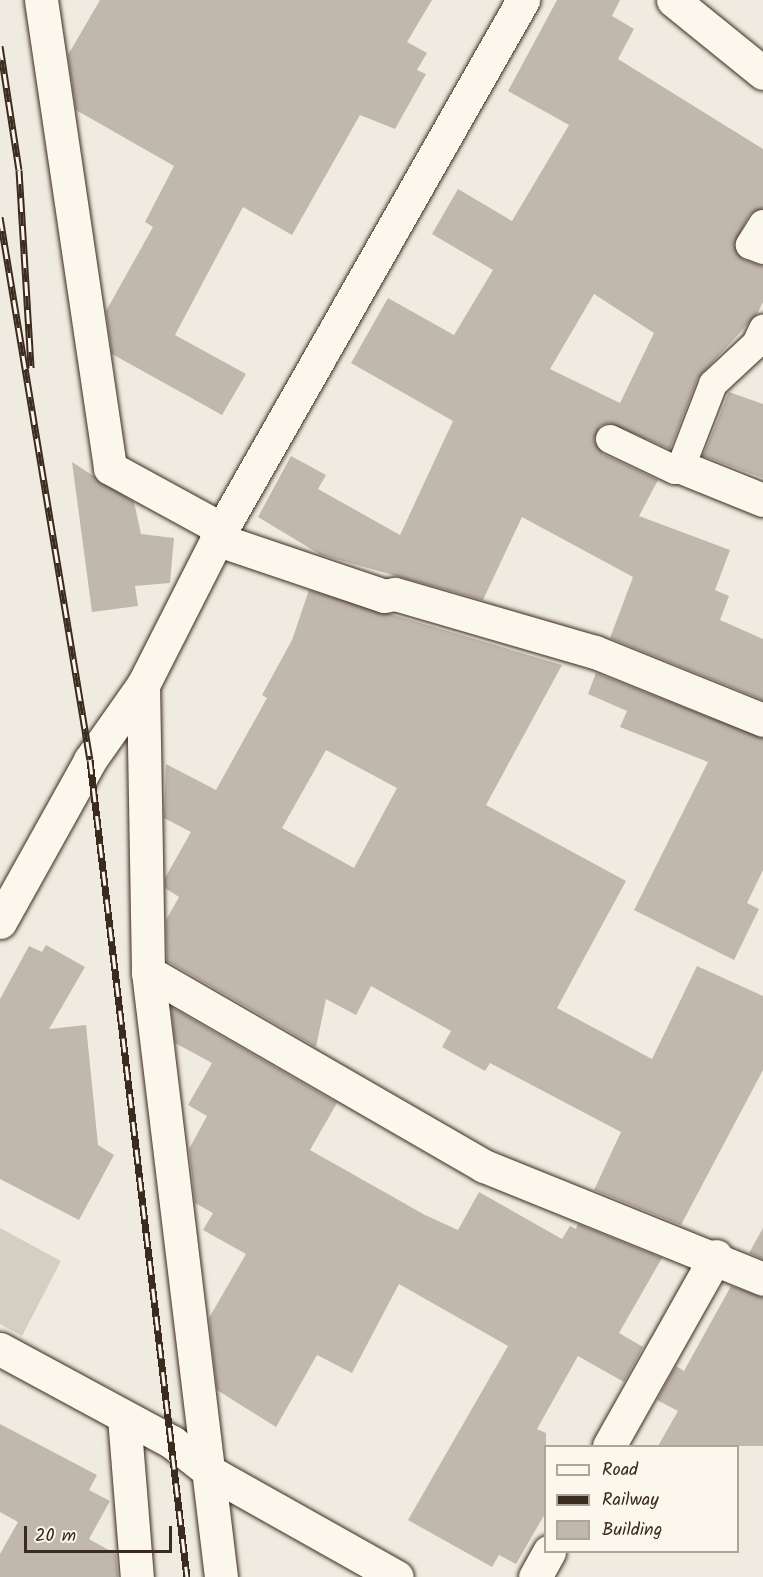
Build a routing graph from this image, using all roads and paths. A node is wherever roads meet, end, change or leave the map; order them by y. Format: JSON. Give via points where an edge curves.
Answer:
{"nodes":[{"id":1,"x":42,"y":0,"type":"edge"},
{"id":2,"x":523,"y":0,"type":"edge"},
{"id":3,"x":673,"y":0,"type":"edge"},
{"id":4,"x":763,"y":73,"type":"edge"},
{"id":5,"x":763,"y":224,"type":"edge"},
{"id":6,"x":763,"y":250,"type":"edge"},
{"id":7,"x":763,"y":329,"type":"edge"},
{"id":8,"x":610,"y":439,"type":"dead end"},
{"id":9,"x":681,"y":467,"type":"junction"},
{"id":10,"x":763,"y":500,"type":"edge"},
{"id":11,"x":219,"y":534,"type":"junction"},
{"id":12,"x":143,"y":685,"type":"junction"},
{"id":13,"x":763,"y":720,"type":"edge"},
{"id":14,"x":0,"y":922,"type":"edge"},
{"id":15,"x":148,"y":972,"type":"junction"},
{"id":16,"x":716,"y":1256,"type":"junction"},
{"id":17,"x":763,"y":1279,"type":"edge"},
{"id":18,"x":0,"y":1349,"type":"edge"},
{"id":19,"x":124,"y":1417,"type":"junction"},
{"id":20,"x":610,"y":1445,"type":"edge"},
{"id":21,"x":210,"y":1472,"type":"junction"},
{"id":22,"x":548,"y":1553,"type":"edge"},
{"id":23,"x":137,"y":1577,"type":"edge"},
{"id":24,"x":221,"y":1577,"type":"edge"},
{"id":25,"x":397,"y":1577,"type":"edge"},
{"id":26,"x":535,"y":1577,"type":"edge"}],
"edges":[{"from":1,"to":11,"type":"street","via":[[110,468]]},
{"from":2,"to":11,"type":"street"},
{"from":3,"to":4,"type":"street"},
{"from":5,"to":6,"type":"lane","via":[[750,245]]},
{"from":7,"to":9,"type":"lane","via":[[756,344],[713,384]]},
{"from":8,"to":9,"type":"lane","via":[[675,470]]},
{"from":9,"to":10,"type":"street"},
{"from":11,"to":12,"type":"street"},
{"from":11,"to":13,"type":"street","via":[[384,596],[395,594],[595,652]]},
{"from":12,"to":14,"type":"street","via":[[90,760]]},
{"from":12,"to":15,"type":"street"},
{"from":15,"to":16,"type":"street","via":[[484,1166]]},
{"from":15,"to":21,"type":"street"},
{"from":16,"to":17,"type":"street"},
{"from":16,"to":20,"type":"street"},
{"from":18,"to":19,"type":"street"},
{"from":19,"to":21,"type":"street","via":[[172,1442]]},
{"from":19,"to":23,"type":"street"},
{"from":21,"to":24,"type":"street"},
{"from":21,"to":25,"type":"street"},
{"from":22,"to":26,"type":"street"}]}
